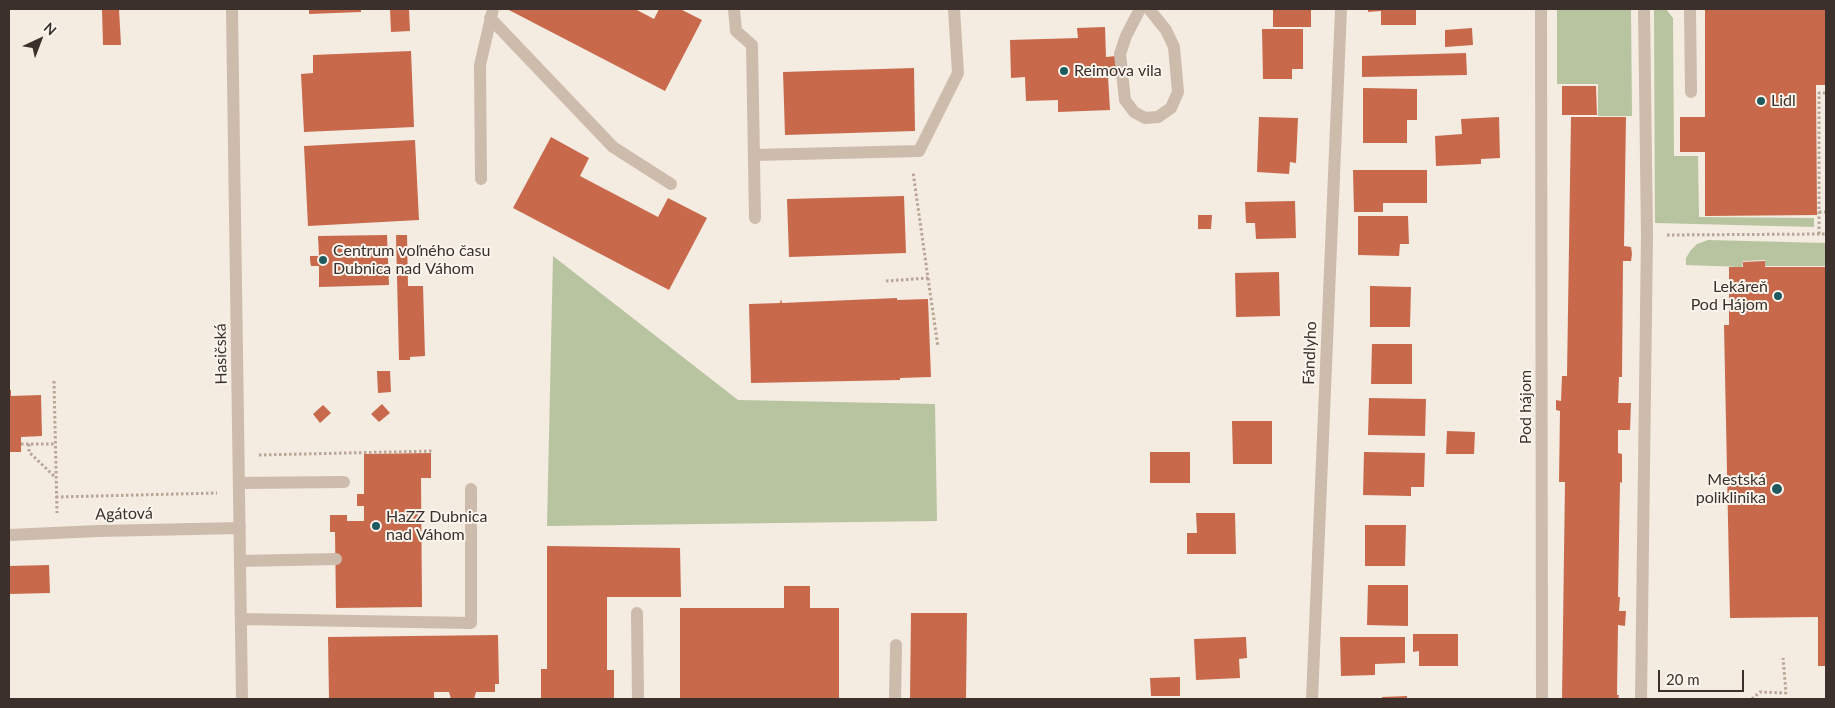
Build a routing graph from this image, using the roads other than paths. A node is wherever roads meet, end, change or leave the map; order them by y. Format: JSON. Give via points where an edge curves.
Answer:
{"nodes":[{"id":1,"x":232,"y":9,"type":"edge"},
{"id":2,"x":954,"y":9,"type":"edge"},
{"id":3,"x":1140,"y":9,"type":"edge"},
{"id":4,"x":1149,"y":9,"type":"edge"},
{"id":5,"x":1341,"y":9,"type":"edge"},
{"id":6,"x":1541,"y":9,"type":"edge"},
{"id":7,"x":1644,"y":9,"type":"edge"},
{"id":8,"x":1690,"y":9,"type":"edge"},
{"id":9,"x":733,"y":10,"type":"edge"},
{"id":10,"x":492,"y":14,"type":"edge"},
{"id":11,"x":1691,"y":92,"type":"dead end"},
{"id":12,"x":755,"y":155,"type":"junction"},
{"id":13,"x":482,"y":179,"type":"dead end"},
{"id":14,"x":671,"y":184,"type":"dead end"},
{"id":15,"x":754,"y":218,"type":"dead end"},
{"id":16,"x":344,"y":482,"type":"dead end"},
{"id":17,"x":239,"y":483,"type":"junction"},
{"id":18,"x":471,"y":489,"type":"dead end"},
{"id":19,"x":240,"y":528,"type":"junction"},
{"id":20,"x":9,"y":535,"type":"edge"},
{"id":21,"x":336,"y":560,"type":"dead end"},
{"id":22,"x":240,"y":561,"type":"junction"},
{"id":23,"x":637,"y":613,"type":"dead end"},
{"id":24,"x":241,"y":619,"type":"junction"},
{"id":25,"x":896,"y":645,"type":"dead end"},
{"id":26,"x":242,"y":699,"type":"edge"},
{"id":27,"x":638,"y":699,"type":"edge"},
{"id":28,"x":896,"y":699,"type":"edge"},
{"id":29,"x":1312,"y":699,"type":"edge"},
{"id":30,"x":1542,"y":699,"type":"edge"},
{"id":31,"x":1641,"y":699,"type":"edge"}],
"edges":[{"from":1,"to":17,"type":"street","name":"Hasičská"},
{"from":2,"to":12,"type":"street","via":[[958,73],[919,151]]},
{"from":3,"to":4,"type":"street","via":[[1120,54],[1125,100],[1134,112],[1145,118],[1158,117],[1171,108],[1178,92],[1174,47],[1166,30]]},
{"from":5,"to":29,"type":"street","name":"Fándlyho"},
{"from":6,"to":30,"type":"street","name":"Pod hájom"},
{"from":7,"to":31,"type":"street","via":[[1647,235]]},
{"from":8,"to":11,"type":"street"},
{"from":9,"to":12,"type":"street","via":[[736,32],[752,45]]},
{"from":10,"to":13,"type":"street","via":[[480,65]]},
{"from":10,"to":14,"type":"street","via":[[613,147]]},
{"from":12,"to":15,"type":"street"},
{"from":16,"to":17,"type":"street"},
{"from":17,"to":19,"type":"street","name":"Hasičská"},
{"from":18,"to":24,"type":"street","via":[[471,623]]},
{"from":19,"to":20,"type":"street","name":"Agátová"},
{"from":19,"to":22,"type":"street","name":"Hasičská"},
{"from":21,"to":22,"type":"street"},
{"from":22,"to":24,"type":"street","name":"Hasičská"},
{"from":23,"to":27,"type":"street"},
{"from":24,"to":26,"type":"street","name":"Hasičská"},
{"from":25,"to":28,"type":"street"}]}
